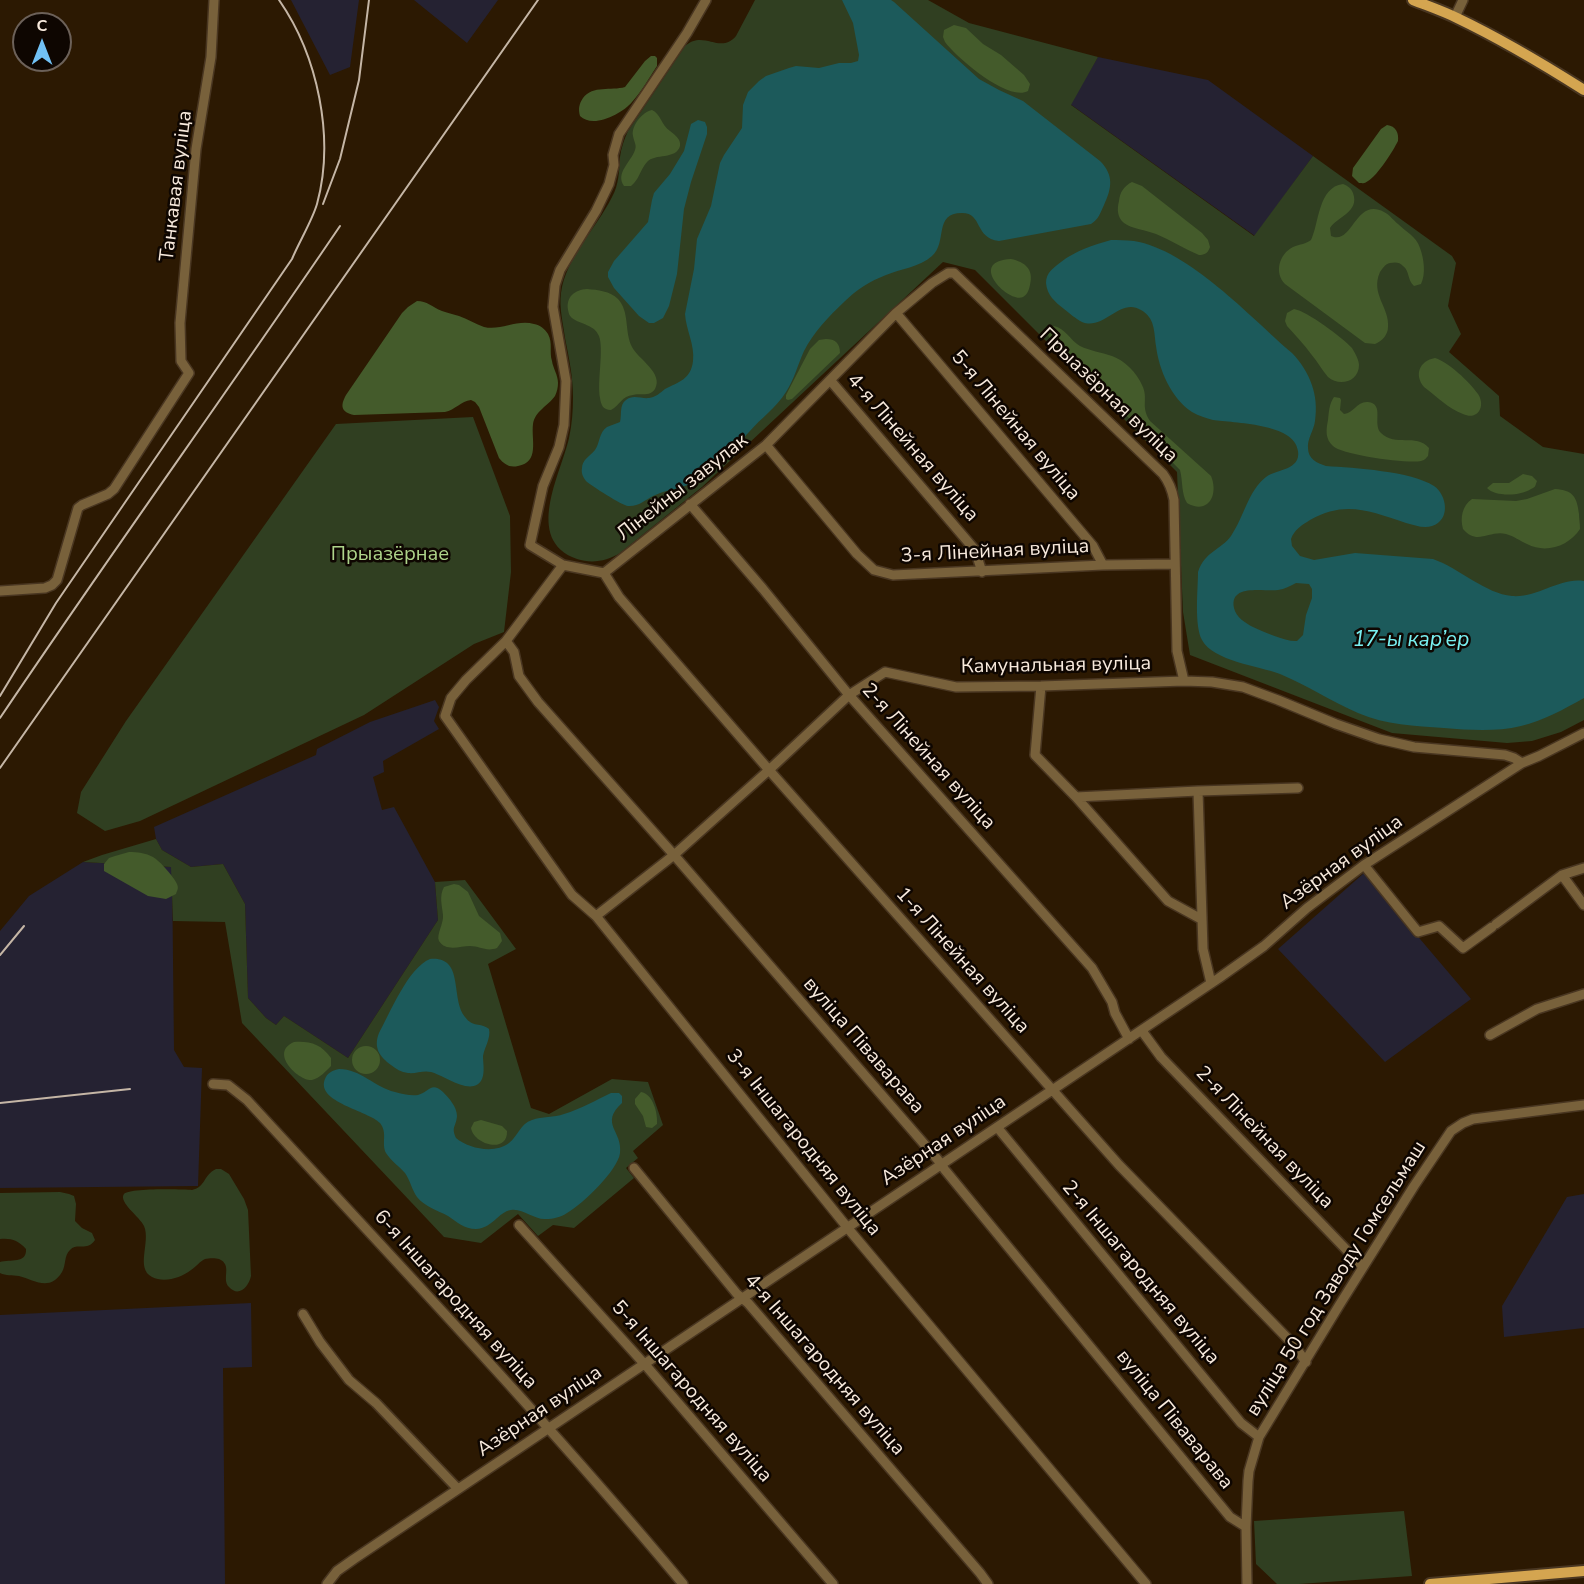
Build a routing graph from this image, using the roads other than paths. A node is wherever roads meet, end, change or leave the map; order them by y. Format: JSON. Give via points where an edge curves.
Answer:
{"nodes":[{"id":1,"x":214,"y":0,"type":"edge"},
{"id":2,"x":706,"y":0,"type":"edge"},
{"id":3,"x":1413,"y":0,"type":"edge"},
{"id":4,"x":1463,"y":0,"type":"edge"},
{"id":5,"x":1455,"y":16,"type":"junction"},
{"id":6,"x":1584,"y":90,"type":"edge"},
{"id":7,"x":954,"y":273,"type":"joint"},
{"id":8,"x":896,"y":312,"type":"junction"},
{"id":9,"x":830,"y":380,"type":"junction"},
{"id":10,"x":766,"y":445,"type":"junction"},
{"id":11,"x":690,"y":504,"type":"junction"},
{"id":12,"x":1174,"y":564,"type":"junction"},
{"id":13,"x":563,"y":565,"type":"junction"},
{"id":14,"x":1104,"y":565,"type":"junction"},
{"id":15,"x":982,"y":572,"type":"junction"},
{"id":16,"x":604,"y":573,"type":"junction"},
{"id":17,"x":0,"y":591,"type":"edge"},
{"id":18,"x":506,"y":641,"type":"junction"},
{"id":19,"x":1184,"y":681,"type":"junction"},
{"id":20,"x":1041,"y":686,"type":"junction"},
{"id":21,"x":849,"y":695,"type":"junction"},
{"id":22,"x":1584,"y":733,"type":"edge"},
{"id":23,"x":1522,"y":763,"type":"junction"},
{"id":24,"x":769,"y":770,"type":"junction"},
{"id":25,"x":1298,"y":788,"type":"dead end"},
{"id":26,"x":1198,"y":791,"type":"junction"},
{"id":27,"x":1076,"y":796,"type":"junction"},
{"id":28,"x":674,"y":855,"type":"junction"},
{"id":29,"x":1364,"y":865,"type":"junction"},
{"id":30,"x":1584,"y":868,"type":"edge"},
{"id":31,"x":1563,"y":875,"type":"junction"},
{"id":32,"x":1584,"y":905,"type":"edge"},
{"id":33,"x":596,"y":916,"type":"junction"},
{"id":34,"x":1201,"y":920,"type":"junction"},
{"id":35,"x":1211,"y":983,"type":"junction"},
{"id":36,"x":1584,"y":994,"type":"edge"},
{"id":37,"x":1142,"y":1031,"type":"junction"},
{"id":38,"x":1490,"y":1035,"type":"dead end"},
{"id":39,"x":1129,"y":1039,"type":"junction"},
{"id":40,"x":213,"y":1083,"type":"dead end"},
{"id":41,"x":1053,"y":1090,"type":"junction"},
{"id":42,"x":1584,"y":1105,"type":"edge"},
{"id":43,"x":997,"y":1127,"type":"junction"},
{"id":44,"x":941,"y":1165,"type":"junction"},
{"id":45,"x":634,"y":1168,"type":"dead end"},
{"id":46,"x":519,"y":1225,"type":"dead end"},
{"id":47,"x":848,"y":1227,"type":"junction"},
{"id":48,"x":1363,"y":1267,"type":"junction"},
{"id":49,"x":742,"y":1298,"type":"junction"},
{"id":50,"x":303,"y":1314,"type":"dead end"},
{"id":51,"x":1306,"y":1362,"type":"junction"},
{"id":52,"x":644,"y":1364,"type":"junction"},
{"id":53,"x":548,"y":1428,"type":"junction"},
{"id":54,"x":1259,"y":1437,"type":"junction"},
{"id":55,"x":458,"y":1489,"type":"junction"},
{"id":56,"x":1246,"y":1527,"type":"junction"},
{"id":57,"x":1584,"y":1571,"type":"edge"},
{"id":58,"x":327,"y":1584,"type":"edge"},
{"id":59,"x":683,"y":1584,"type":"edge"},
{"id":60,"x":833,"y":1584,"type":"edge"},
{"id":61,"x":988,"y":1584,"type":"edge"},
{"id":62,"x":1146,"y":1584,"type":"edge"},
{"id":63,"x":1248,"y":1584,"type":"edge"},
{"id":64,"x":1430,"y":1584,"type":"edge"}],
"edges":[{"from":1,"to":17,"type":"street","name":"Танкавая вуліца","via":[[211,57],[196,149],[180,322],[181,361],[189,373],[114,489],[78,508],[57,580],[45,588]]},
{"from":2,"to":13,"type":"street","via":[[619,134],[609,184],[555,285],[553,307],[566,381],[564,425],[560,447],[543,486],[530,545]]},
{"from":3,"to":5,"type":"main road"},
{"from":4,"to":5,"type":"street"},
{"from":5,"to":6,"type":"main road"},
{"from":7,"to":8,"type":"street","name":"Лінейны завулак","via":[[932,282]]},
{"from":7,"to":12,"type":"street","name":"Прыазёрная вуліца","via":[[1169,482],[1174,500]]},
{"from":8,"to":9,"type":"street","name":"Лінейны завулак"},
{"from":8,"to":14,"type":"street","name":"5-я Лінейная вуліца","via":[[1094,546]]},
{"from":9,"to":10,"type":"street","name":"Лінейны завулак"},
{"from":9,"to":15,"type":"street","name":"4-я Лінейная вуліца","via":[[975,549]]},
{"from":10,"to":11,"type":"street","name":"Лінейны завулак"},
{"from":10,"to":15,"type":"street","name":"3-я Лінейная вуліца","via":[[874,570],[893,575]]},
{"from":11,"to":16,"type":"street","name":"Лінейны завулак"},
{"from":11,"to":21,"type":"street","name":"2-я Лінейная вуліца"},
{"from":12,"to":14,"type":"street","name":"3-я Лінейная вуліца"},
{"from":12,"to":19,"type":"street","name":"Прыазёрная вуліца","via":[[1178,651]]},
{"from":13,"to":16,"type":"street"},
{"from":13,"to":18,"type":"street"},
{"from":14,"to":15,"type":"street","name":"3-я Лінейная вуліца"},
{"from":16,"to":24,"type":"street","name":"1-я Лінейная вуліца","via":[[619,597]]},
{"from":18,"to":28,"type":"street","name":"вуліца Піваварава","via":[[514,652],[519,676],[538,702]]},
{"from":18,"to":33,"type":"street","name":"3-я Іншагародняя вуліца","via":[[451,698],[445,716],[572,895]]},
{"from":19,"to":20,"type":"street","name":"Камунальная вуліца"},
{"from":19,"to":23,"type":"street","name":"Камунальная вуліца","via":[[1243,687],[1379,739],[1414,747],[1505,755]]},
{"from":20,"to":21,"type":"street","name":"Камунальная вуліца","via":[[956,687],[885,672]]},
{"from":20,"to":27,"type":"street","via":[[1035,755]]},
{"from":21,"to":24,"type":"street","name":"Камунальная вуліца"},
{"from":21,"to":39,"type":"street","name":"2-я Лінейная вуліца","via":[[1092,968]]},
{"from":22,"to":23,"type":"street","name":"Азёрная вуліца"},
{"from":23,"to":29,"type":"street","name":"Азёрная вуліца"},
{"from":24,"to":28,"type":"street","name":"Камунальная вуліца"},
{"from":24,"to":41,"type":"street","name":"1-я Лінейная вуліца"},
{"from":25,"to":26,"type":"street"},
{"from":26,"to":27,"type":"street"},
{"from":26,"to":34,"type":"street"},
{"from":27,"to":34,"type":"street","via":[[1168,901]]},
{"from":28,"to":33,"type":"street","name":"Камунальная вуліца"},
{"from":28,"to":44,"type":"street","name":"вуліца Піваварава"},
{"from":29,"to":31,"type":"street","via":[[1418,932],[1439,926],[1463,948]]},
{"from":29,"to":35,"type":"street","name":"Азёрная вуліца","via":[[1264,946]]},
{"from":30,"to":31,"type":"street"},
{"from":31,"to":32,"type":"street"},
{"from":33,"to":47,"type":"street","name":"3-я Іншагародняя вуліца"},
{"from":34,"to":35,"type":"street"},
{"from":35,"to":37,"type":"street","name":"Азёрная вуліца"},
{"from":36,"to":38,"type":"street","via":[[1537,1009]]},
{"from":37,"to":39,"type":"street","name":"Азёрная вуліца"},
{"from":37,"to":48,"type":"street","name":"2-я Лінейная вуліца","via":[[1161,1057]]},
{"from":39,"to":41,"type":"street","name":"Азёрная вуліца"},
{"from":40,"to":53,"type":"street","name":"6-я Іншагародняя вуліца","via":[[228,1085],[247,1100]]},
{"from":41,"to":43,"type":"street","name":"Азёрная вуліца"},
{"from":41,"to":51,"type":"street","name":"1-я Лінейная вуліца","via":[[1119,1166],[1293,1344]]},
{"from":42,"to":48,"type":"street","name":"вуліца 50 год Заводу Гомсельмаш","via":[[1473,1119],[1455,1127]]},
{"from":43,"to":44,"type":"street","name":"Азёрная вуліца"},
{"from":43,"to":54,"type":"street","name":"2-я Іншагародняя вуліца","via":[[1241,1423]]},
{"from":44,"to":47,"type":"street","name":"Азёрная вуліца"},
{"from":44,"to":56,"type":"street","name":"вуліца Піваварава","via":[[1230,1517]]},
{"from":45,"to":49,"type":"street","name":"4-я Іншагародняя вуліца"},
{"from":46,"to":52,"type":"street","name":"5-я Іншагародняя вуліца"},
{"from":47,"to":49,"type":"street","name":"Азёрная вуліца"},
{"from":47,"to":62,"type":"street","name":"3-я Іншагародняя вуліца"},
{"from":48,"to":51,"type":"street","name":"вуліца 50 год Заводу Гомсельмаш"},
{"from":49,"to":52,"type":"street","name":"Азёрная вуліца"},
{"from":49,"to":61,"type":"street","name":"4-я Іншагародняя вуліца"},
{"from":50,"to":55,"type":"street","via":[[349,1380]]},
{"from":51,"to":54,"type":"street","name":"вуліца 50 год Заводу Гомсельмаш"},
{"from":52,"to":53,"type":"street","name":"Азёрная вуліца"},
{"from":52,"to":60,"type":"street","name":"5-я Іншагародняя вуліца"},
{"from":53,"to":55,"type":"street","name":"Азёрная вуліца"},
{"from":53,"to":59,"type":"street","name":"6-я Іншагародняя вуліца"},
{"from":54,"to":56,"type":"street","name":"вуліца 50 год Заводу Гомсельмаш","via":[[1249,1471]]},
{"from":55,"to":58,"type":"street","name":"Азёрная вуліца","via":[[348,1562]]},
{"from":56,"to":63,"type":"street","name":"вуліца 50 год Заводу Гомсельмаш"},
{"from":57,"to":64,"type":"main road"}]}
